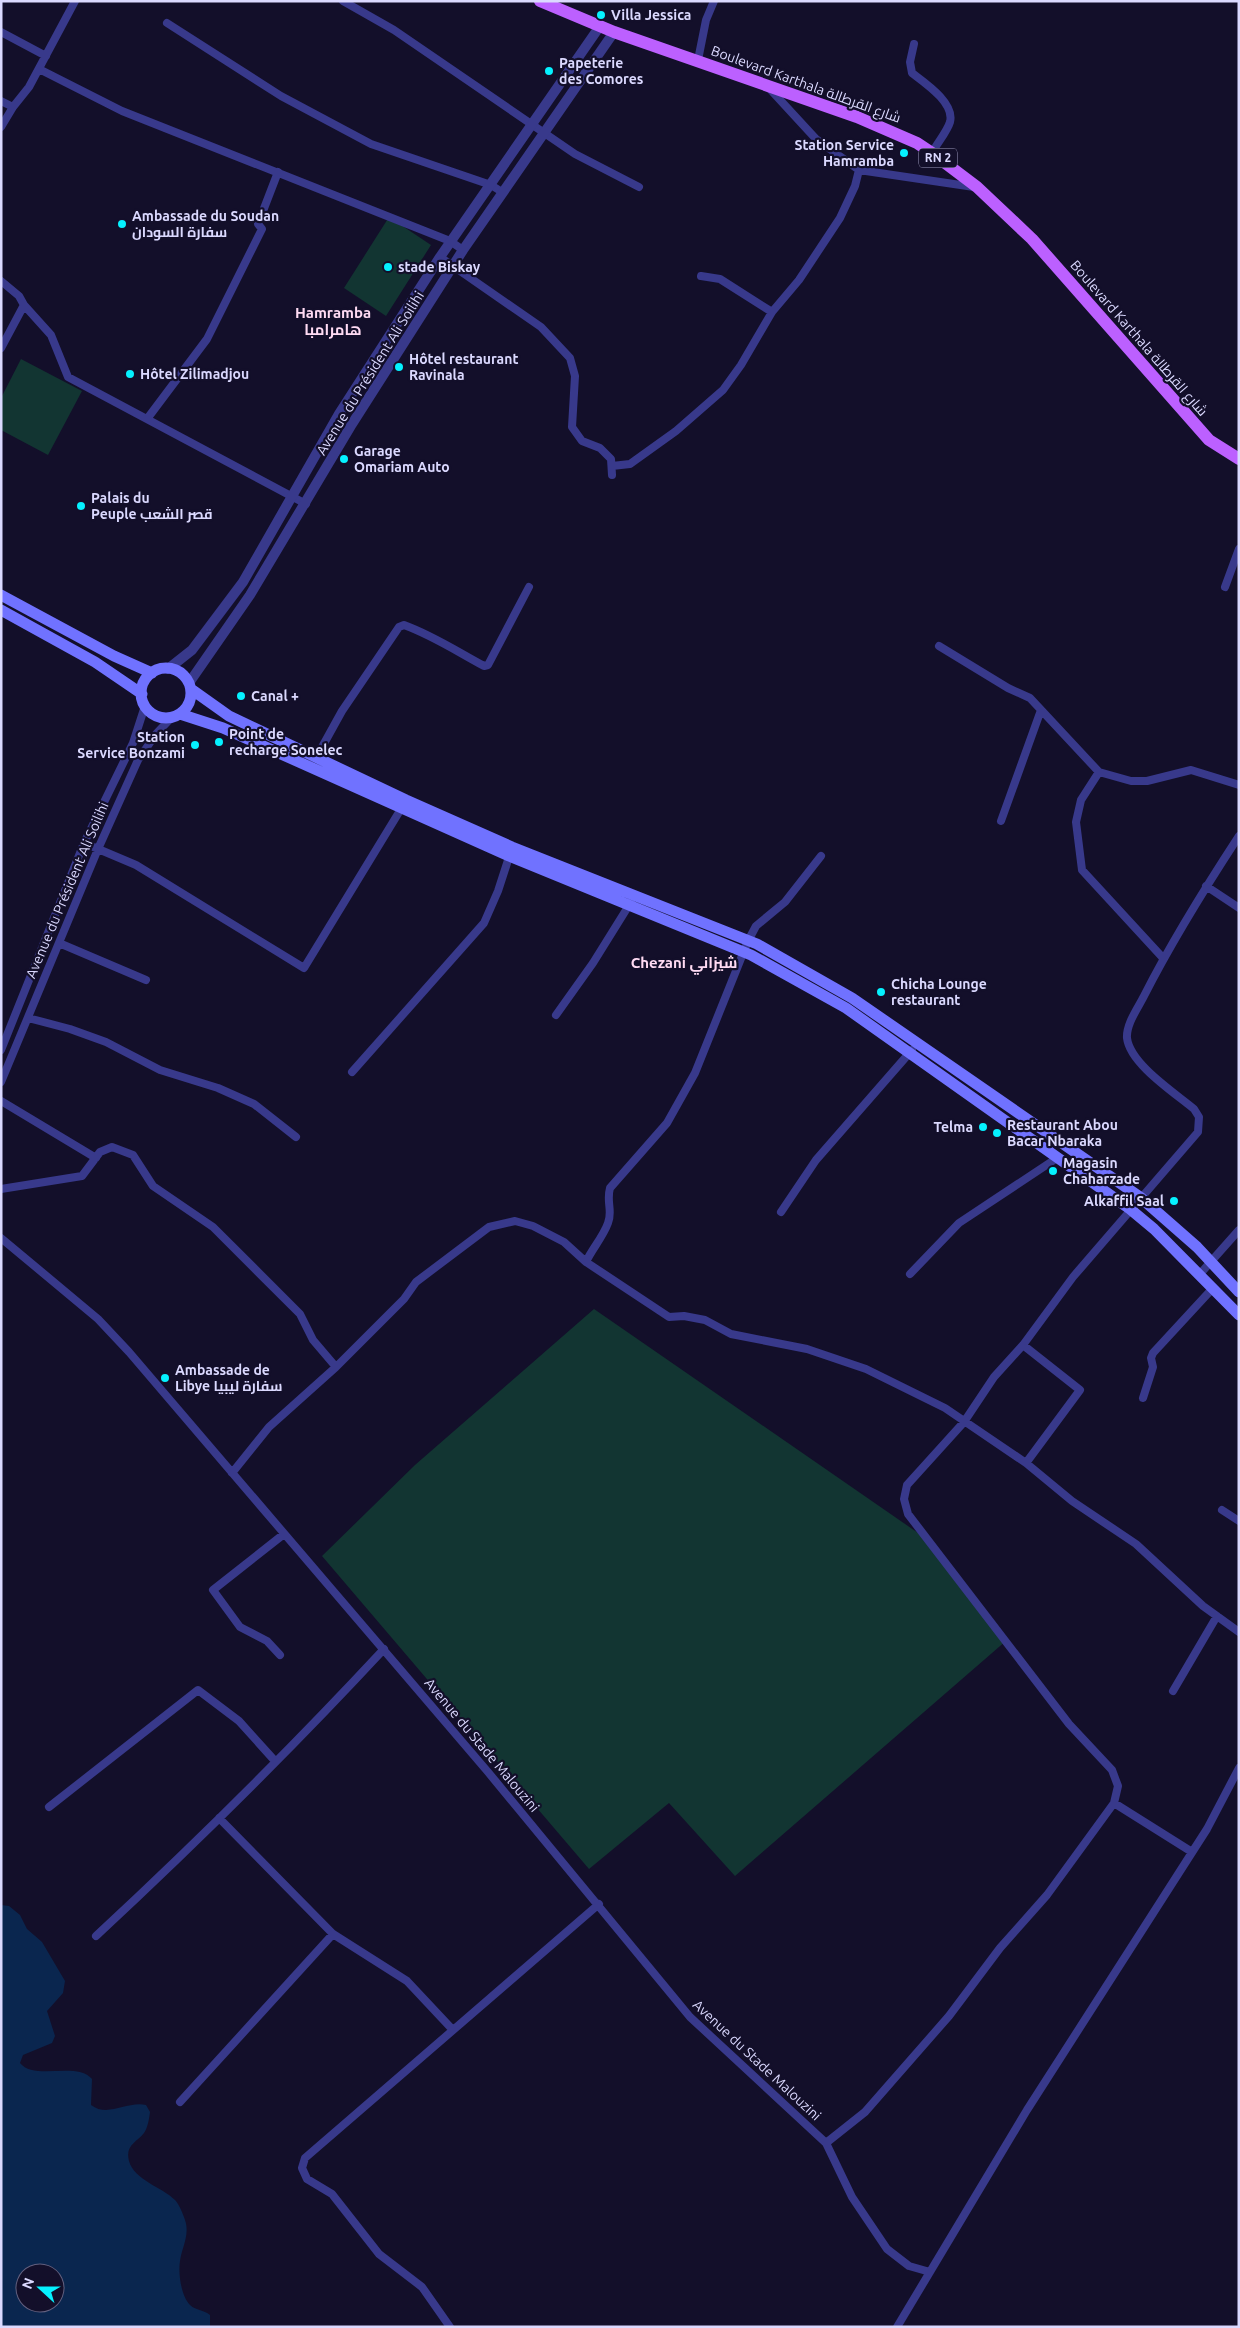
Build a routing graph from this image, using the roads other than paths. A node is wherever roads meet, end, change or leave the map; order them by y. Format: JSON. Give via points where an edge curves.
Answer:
{"nodes":[{"id":1,"x":75,"y":1,"type":"edge"},
{"id":2,"x":343,"y":1,"type":"edge"},
{"id":3,"x":540,"y":1,"type":"edge"},
{"id":4,"x":714,"y":1,"type":"edge"},
{"id":5,"x":168,"y":23,"type":"dead end"},
{"id":6,"x":600,"y":26,"type":"junction"},
{"id":7,"x":1,"y":32,"type":"edge"},
{"id":8,"x":614,"y":32,"type":"junction"},
{"id":9,"x":914,"y":44,"type":"dead end"},
{"id":10,"x":46,"y":56,"type":"junction"},
{"id":11,"x":698,"y":60,"type":"junction"},
{"id":12,"x":39,"y":69,"type":"junction"},
{"id":13,"x":768,"y":87,"type":"junction"},
{"id":14,"x":1,"y":101,"type":"edge"},
{"id":15,"x":13,"y":107,"type":"junction"},
{"id":16,"x":532,"y":124,"type":"junction"},
{"id":17,"x":1,"y":127,"type":"edge"},
{"id":18,"x":544,"y":132,"type":"junction"},
{"id":19,"x":932,"y":153,"type":"junction"},
{"id":20,"x":859,"y":170,"type":"junction"},
{"id":21,"x":278,"y":172,"type":"junction"},
{"id":22,"x":491,"y":185,"type":"junction"},
{"id":23,"x":639,"y":187,"type":"dead end"},
{"id":24,"x":977,"y":187,"type":"junction"},
{"id":25,"x":502,"y":192,"type":"junction"},
{"id":26,"x":450,"y":241,"type":"junction"},
{"id":27,"x":464,"y":250,"type":"junction"},
{"id":28,"x":440,"y":257,"type":"junction"},
{"id":29,"x":453,"y":267,"type":"junction"},
{"id":30,"x":701,"y":276,"type":"dead end"},
{"id":31,"x":1,"y":281,"type":"edge"},
{"id":32,"x":24,"y":305,"type":"junction"},
{"id":33,"x":772,"y":312,"type":"junction"},
{"id":34,"x":1,"y":348,"type":"edge"},
{"id":35,"x":147,"y":419,"type":"junction"},
{"id":36,"x":1239,"y":459,"type":"edge"},
{"id":37,"x":612,"y":466,"type":"junction"},
{"id":38,"x":612,"y":475,"type":"dead end"},
{"id":39,"x":292,"y":496,"type":"junction"},
{"id":40,"x":306,"y":504,"type":"junction"},
{"id":41,"x":1239,"y":549,"type":"edge"},
{"id":42,"x":529,"y":587,"type":"dead end"},
{"id":43,"x":1225,"y":587,"type":"dead end"},
{"id":44,"x":1,"y":594,"type":"edge"},
{"id":45,"x":1,"y":610,"type":"edge"},
{"id":46,"x":939,"y":646,"type":"dead end"},
{"id":47,"x":168,"y":669,"type":"junction"},
{"id":48,"x":152,"y":673,"type":"junction"},
{"id":49,"x":190,"y":686,"type":"junction"},
{"id":50,"x":143,"y":700,"type":"junction"},
{"id":51,"x":1041,"y":710,"type":"junction"},
{"id":52,"x":176,"y":716,"type":"junction"},
{"id":53,"x":316,"y":758,"type":"junction"},
{"id":54,"x":1099,"y":772,"type":"junction"},
{"id":55,"x":1239,"y":785,"type":"edge"},
{"id":56,"x":404,"y":805,"type":"junction"},
{"id":57,"x":1001,"y":821,"type":"dead end"},
{"id":58,"x":1239,"y":836,"type":"edge"},
{"id":59,"x":84,"y":843,"type":"junction"},
{"id":60,"x":98,"y":849,"type":"junction"},
{"id":61,"x":510,"y":851,"type":"junction"},
{"id":62,"x":821,"y":856,"type":"dead end"},
{"id":63,"x":1206,"y":886,"type":"junction"},
{"id":64,"x":631,"y":901,"type":"junction"},
{"id":65,"x":1239,"y":908,"type":"edge"},
{"id":66,"x":748,"y":941,"type":"junction"},
{"id":67,"x":59,"y":943,"type":"junction"},
{"id":68,"x":744,"y":952,"type":"junction"},
{"id":69,"x":1163,"y":958,"type":"junction"},
{"id":70,"x":146,"y":980,"type":"dead end"},
{"id":71,"x":556,"y":1014,"type":"dead end"},
{"id":72,"x":28,"y":1018,"type":"junction"},
{"id":73,"x":918,"y":1044,"type":"junction"},
{"id":74,"x":1,"y":1050,"type":"edge"},
{"id":75,"x":909,"y":1054,"type":"junction"},
{"id":76,"x":352,"y":1072,"type":"dead end"},
{"id":77,"x":1,"y":1082,"type":"edge"},
{"id":78,"x":1,"y":1101,"type":"edge"},
{"id":79,"x":296,"y":1137,"type":"dead end"},
{"id":80,"x":96,"y":1158,"type":"junction"},
{"id":81,"x":1057,"y":1158,"type":"junction"},
{"id":82,"x":1,"y":1189,"type":"edge"},
{"id":83,"x":1140,"y":1197,"type":"junction"},
{"id":84,"x":1130,"y":1209,"type":"junction"},
{"id":85,"x":781,"y":1212,"type":"dead end"},
{"id":86,"x":1239,"y":1230,"type":"edge"},
{"id":87,"x":1,"y":1238,"type":"edge"},
{"id":88,"x":586,"y":1262,"type":"junction"},
{"id":89,"x":1211,"y":1262,"type":"junction"},
{"id":90,"x":910,"y":1274,"type":"dead end"},
{"id":91,"x":1200,"y":1274,"type":"junction"},
{"id":92,"x":1213,"y":1288,"type":"junction"},
{"id":93,"x":1239,"y":1292,"type":"edge"},
{"id":94,"x":1239,"y":1315,"type":"edge"},
{"id":95,"x":1023,"y":1345,"type":"junction"},
{"id":96,"x":336,"y":1367,"type":"junction"},
{"id":97,"x":1143,"y":1398,"type":"dead end"},
{"id":98,"x":964,"y":1422,"type":"junction"},
{"id":99,"x":1026,"y":1463,"type":"junction"},
{"id":100,"x":232,"y":1473,"type":"junction"},
{"id":101,"x":1222,"y":1510,"type":"dead end"},
{"id":102,"x":1239,"y":1521,"type":"edge"},
{"id":103,"x":284,"y":1534,"type":"junction"},
{"id":104,"x":1217,"y":1616,"type":"junction"},
{"id":105,"x":1239,"y":1632,"type":"edge"},
{"id":106,"x":384,"y":1649,"type":"junction"},
{"id":107,"x":280,"y":1655,"type":"dead end"},
{"id":108,"x":1173,"y":1691,"type":"dead end"},
{"id":109,"x":275,"y":1760,"type":"junction"},
{"id":110,"x":1239,"y":1768,"type":"edge"},
{"id":111,"x":1114,"y":1803,"type":"junction"},
{"id":112,"x":49,"y":1806,"type":"dead end"},
{"id":113,"x":218,"y":1818,"type":"junction"},
{"id":114,"x":1192,"y":1852,"type":"junction"},
{"id":115,"x":599,"y":1904,"type":"junction"},
{"id":116,"x":333,"y":1934,"type":"junction"},
{"id":117,"x":96,"y":1936,"type":"dead end"},
{"id":118,"x":452,"y":2029,"type":"junction"},
{"id":119,"x":180,"y":2102,"type":"dead end"},
{"id":120,"x":826,"y":2143,"type":"junction"},
{"id":121,"x":930,"y":2272,"type":"junction"},
{"id":122,"x":450,"y":2327,"type":"edge"},
{"id":123,"x":897,"y":2327,"type":"edge"}],
"edges":[{"from":1,"to":10,"type":"street"},
{"from":2,"to":16,"type":"street","via":[[394,30]]},
{"from":3,"to":6,"type":"main road","name":"Boulevard Karthala شارع القرطالة","number":"RN 2"},
{"from":4,"to":11,"type":"street","via":[[706,20]]},
{"from":5,"to":22,"type":"street","via":[[281,96],[371,144]]},
{"from":6,"to":8,"type":"main road","name":"Boulevard Karthala شارع القرطالة","number":"RN 2"},
{"from":6,"to":16,"type":"street","name":"Avenue du Président Ali Soilihi"},
{"from":7,"to":10,"type":"street"},
{"from":8,"to":11,"type":"main road","name":"Boulevard Karthala شارع القرطالة","number":"RN 2"},
{"from":8,"to":18,"type":"street","name":"Avenue du Président Ali Soilihi"},
{"from":9,"to":19,"type":"street","via":[[910,62],[912,73],[936,92],[950,113],[950,122]]},
{"from":10,"to":12,"type":"street"},
{"from":11,"to":13,"type":"main road","name":"Boulevard Karthala شارع القرطالة","number":"RN 2"},
{"from":12,"to":15,"type":"street"},
{"from":12,"to":21,"type":"street","via":[[122,111]]},
{"from":13,"to":19,"type":"main road","name":"Boulevard Karthala شارع القرطالة","number":"RN 2","via":[[872,123]]},
{"from":13,"to":20,"type":"street","via":[[816,139]]},
{"from":14,"to":15,"type":"street"},
{"from":15,"to":17,"type":"street"},
{"from":16,"to":18,"type":"street"},
{"from":16,"to":22,"type":"street","name":"Avenue du Président Ali Soilihi"},
{"from":18,"to":23,"type":"street","via":[[589,162]]},
{"from":18,"to":25,"type":"street","name":"Avenue du Président Ali Soilihi"},
{"from":19,"to":24,"type":"main road","name":"Boulevard Karthala شارع القرطالة","number":"RN 2"},
{"from":20,"to":24,"type":"street"},
{"from":20,"to":33,"type":"street","via":[[840,218],[799,280]]},
{"from":21,"to":26,"type":"street"},
{"from":21,"to":35,"type":"street","via":[[258,224],[262,229],[207,339]]},
{"from":22,"to":25,"type":"street"},
{"from":22,"to":26,"type":"street","name":"Avenue du Président Ali Soilihi"},
{"from":24,"to":36,"type":"main road","name":"Boulevard Karthala شارع القرطالة","number":"RN 2","via":[[1032,238],[1209,440]]},
{"from":25,"to":27,"type":"street","name":"Avenue du Président Ali Soilihi"},
{"from":26,"to":27,"type":"street"},
{"from":26,"to":28,"type":"street","name":"Avenue du Président Ali Soilihi"},
{"from":27,"to":29,"type":"street","name":"Avenue du Président Ali Soilihi"},
{"from":28,"to":29,"type":"street"},
{"from":28,"to":39,"type":"street","name":"Avenue du Président Ali Soilihi","via":[[339,414]]},
{"from":29,"to":37,"type":"street","via":[[541,327],[570,358],[575,376],[572,427],[582,440],[600,448],[611,459]]},
{"from":29,"to":40,"type":"street","name":"Avenue du Président Ali Soilihi","via":[[352,424]]},
{"from":30,"to":33,"type":"street","via":[[720,279]]},
{"from":31,"to":32,"type":"street","via":[[19,296]]},
{"from":32,"to":34,"type":"street"},
{"from":32,"to":35,"type":"street","via":[[51,335],[68,377]]},
{"from":33,"to":37,"type":"street","via":[[734,377],[715,399],[630,464]]},
{"from":35,"to":39,"type":"street"},
{"from":37,"to":38,"type":"street"},
{"from":39,"to":40,"type":"street"},
{"from":39,"to":47,"type":"street","name":"Avenue du Président Ali Soilihi","via":[[243,582],[192,650]]},
{"from":40,"to":49,"type":"street","name":"Avenue du Président Ali Soilihi"},
{"from":41,"to":43,"type":"street"},
{"from":42,"to":53,"type":"street","via":[[488,665],[484,666],[431,635],[404,625],[399,628],[342,711]]},
{"from":44,"to":48,"type":"main road","via":[[114,656]]},
{"from":45,"to":50,"type":"main road","via":[[95,662]]},
{"from":46,"to":51,"type":"street","via":[[1030,698]]},
{"from":47,"to":48,"type":"main road"},
{"from":47,"to":49,"type":"main road","via":[[180,673]]},
{"from":48,"to":50,"type":"main road","via":[[144,683]]},
{"from":49,"to":52,"type":"main road","via":[[189,703]]},
{"from":49,"to":53,"type":"main road","via":[[229,716]]},
{"from":50,"to":52,"type":"main road","via":[[157,716]]},
{"from":50,"to":59,"type":"street","name":"Avenue du Président Ali Soilihi","via":[[133,743]]},
{"from":51,"to":54,"type":"street"},
{"from":51,"to":57,"type":"street"},
{"from":52,"to":56,"type":"main road","via":[[223,728]]},
{"from":52,"to":60,"type":"street","name":"Avenue du Président Ali Soilihi","via":[[156,734],[138,760]]},
{"from":53,"to":56,"type":"main road"},
{"from":54,"to":55,"type":"street","via":[[1131,781],[1191,770]]},
{"from":54,"to":69,"type":"street","via":[[1081,800],[1076,822],[1082,870]]},
{"from":56,"to":60,"type":"street","via":[[304,968],[136,865]]},
{"from":56,"to":61,"type":"main road"},
{"from":58,"to":63,"type":"street"},
{"from":59,"to":60,"type":"street"},
{"from":59,"to":74,"type":"street","name":"Avenue du Président Ali Soilihi"},
{"from":60,"to":67,"type":"street","name":"Avenue du Président Ali Soilihi"},
{"from":61,"to":64,"type":"main road"},
{"from":61,"to":76,"type":"street","via":[[484,923]]},
{"from":62,"to":66,"type":"street","via":[[785,902],[756,926]]},
{"from":63,"to":65,"type":"street"},
{"from":63,"to":69,"type":"street"},
{"from":64,"to":66,"type":"main road"},
{"from":64,"to":68,"type":"main road"},
{"from":64,"to":71,"type":"street","via":[[593,963]]},
{"from":66,"to":68,"type":"street"},
{"from":66,"to":73,"type":"main road","via":[[852,998]]},
{"from":67,"to":70,"type":"street"},
{"from":67,"to":72,"type":"street","name":"Avenue du Président Ali Soilihi"},
{"from":68,"to":75,"type":"main road","via":[[846,1008]]},
{"from":68,"to":88,"type":"street","via":[[695,1073],[667,1123],[610,1188],[606,1199],[611,1210],[608,1224]]},
{"from":69,"to":83,"type":"street","via":[[1130,1023],[1127,1038],[1132,1052],[1146,1069],[1194,1109],[1200,1126]]},
{"from":72,"to":77,"type":"street","name":"Avenue du Président Ali Soilihi"},
{"from":72,"to":79,"type":"street","via":[[106,1042],[160,1070],[218,1088],[254,1104]]},
{"from":73,"to":75,"type":"street"},
{"from":73,"to":83,"type":"main road"},
{"from":75,"to":81,"type":"main road"},
{"from":75,"to":85,"type":"street","via":[[816,1160]]},
{"from":78,"to":80,"type":"street"},
{"from":80,"to":82,"type":"street","via":[[82,1176]]},
{"from":80,"to":96,"type":"street","via":[[100,1152],[112,1147],[133,1155],[153,1186],[213,1227],[300,1314],[313,1340]]},
{"from":81,"to":84,"type":"main road"},
{"from":81,"to":90,"type":"street","via":[[959,1223]]},
{"from":83,"to":84,"type":"street"},
{"from":83,"to":89,"type":"main road"},
{"from":84,"to":91,"type":"main road"},
{"from":84,"to":95,"type":"street","via":[[1073,1277]]},
{"from":86,"to":89,"type":"street"},
{"from":87,"to":100,"type":"street","name":"Avenue du Stade Malouzini","via":[[98,1319]]},
{"from":88,"to":96,"type":"street","via":[[564,1242],[533,1226],[515,1221],[489,1227],[416,1282],[404,1299]]},
{"from":88,"to":98,"type":"street","via":[[669,1317],[705,1320],[731,1334],[807,1349],[866,1369],[945,1408]]},
{"from":89,"to":91,"type":"street"},
{"from":89,"to":93,"type":"main road"},
{"from":91,"to":92,"type":"main road"},
{"from":92,"to":94,"type":"main road"},
{"from":92,"to":97,"type":"street","via":[[1153,1352],[1153,1367]]},
{"from":95,"to":98,"type":"street","via":[[994,1378]]},
{"from":95,"to":99,"type":"street","via":[[1080,1390]]},
{"from":96,"to":100,"type":"street","via":[[269,1428]]},
{"from":98,"to":99,"type":"street"},
{"from":98,"to":111,"type":"street","via":[[907,1485],[904,1499],[908,1514],[1069,1724],[1112,1770],[1118,1786]]},
{"from":99,"to":104,"type":"street","via":[[1072,1502],[1136,1544]]},
{"from":100,"to":103,"type":"street","name":"Avenue du Stade Malouzini"},
{"from":101,"to":102,"type":"street"},
{"from":103,"to":106,"type":"street","name":"Avenue du Stade Malouzini"},
{"from":103,"to":107,"type":"street","via":[[213,1590],[240,1627],[267,1641]]},
{"from":104,"to":105,"type":"street"},
{"from":104,"to":108,"type":"street"},
{"from":106,"to":109,"type":"street","via":[[324,1714]]},
{"from":106,"to":115,"type":"street","name":"Avenue du Stade Malouzini"},
{"from":109,"to":112,"type":"street","via":[[239,1721],[198,1690]]},
{"from":109,"to":113,"type":"street"},
{"from":110,"to":114,"type":"street"},
{"from":111,"to":114,"type":"street"},
{"from":111,"to":120,"type":"street","via":[[1047,1895],[1000,1948],[949,2016],[865,2112]]},
{"from":113,"to":116,"type":"street"},
{"from":113,"to":117,"type":"street"},
{"from":114,"to":121,"type":"street","via":[[1026,2110]]},
{"from":115,"to":118,"type":"street"},
{"from":115,"to":120,"type":"street","name":"Avenue du Stade Malouzini","via":[[690,2017]]},
{"from":116,"to":118,"type":"street","via":[[407,1981]]},
{"from":116,"to":119,"type":"street"},
{"from":118,"to":122,"type":"street","via":[[305,2158],[302,2168],[307,2179],[332,2194],[379,2254],[422,2287]]},
{"from":120,"to":121,"type":"street","name":"Avenue du Stade Malouzini","via":[[852,2198],[887,2249],[909,2266]]},
{"from":121,"to":123,"type":"street"}]}
